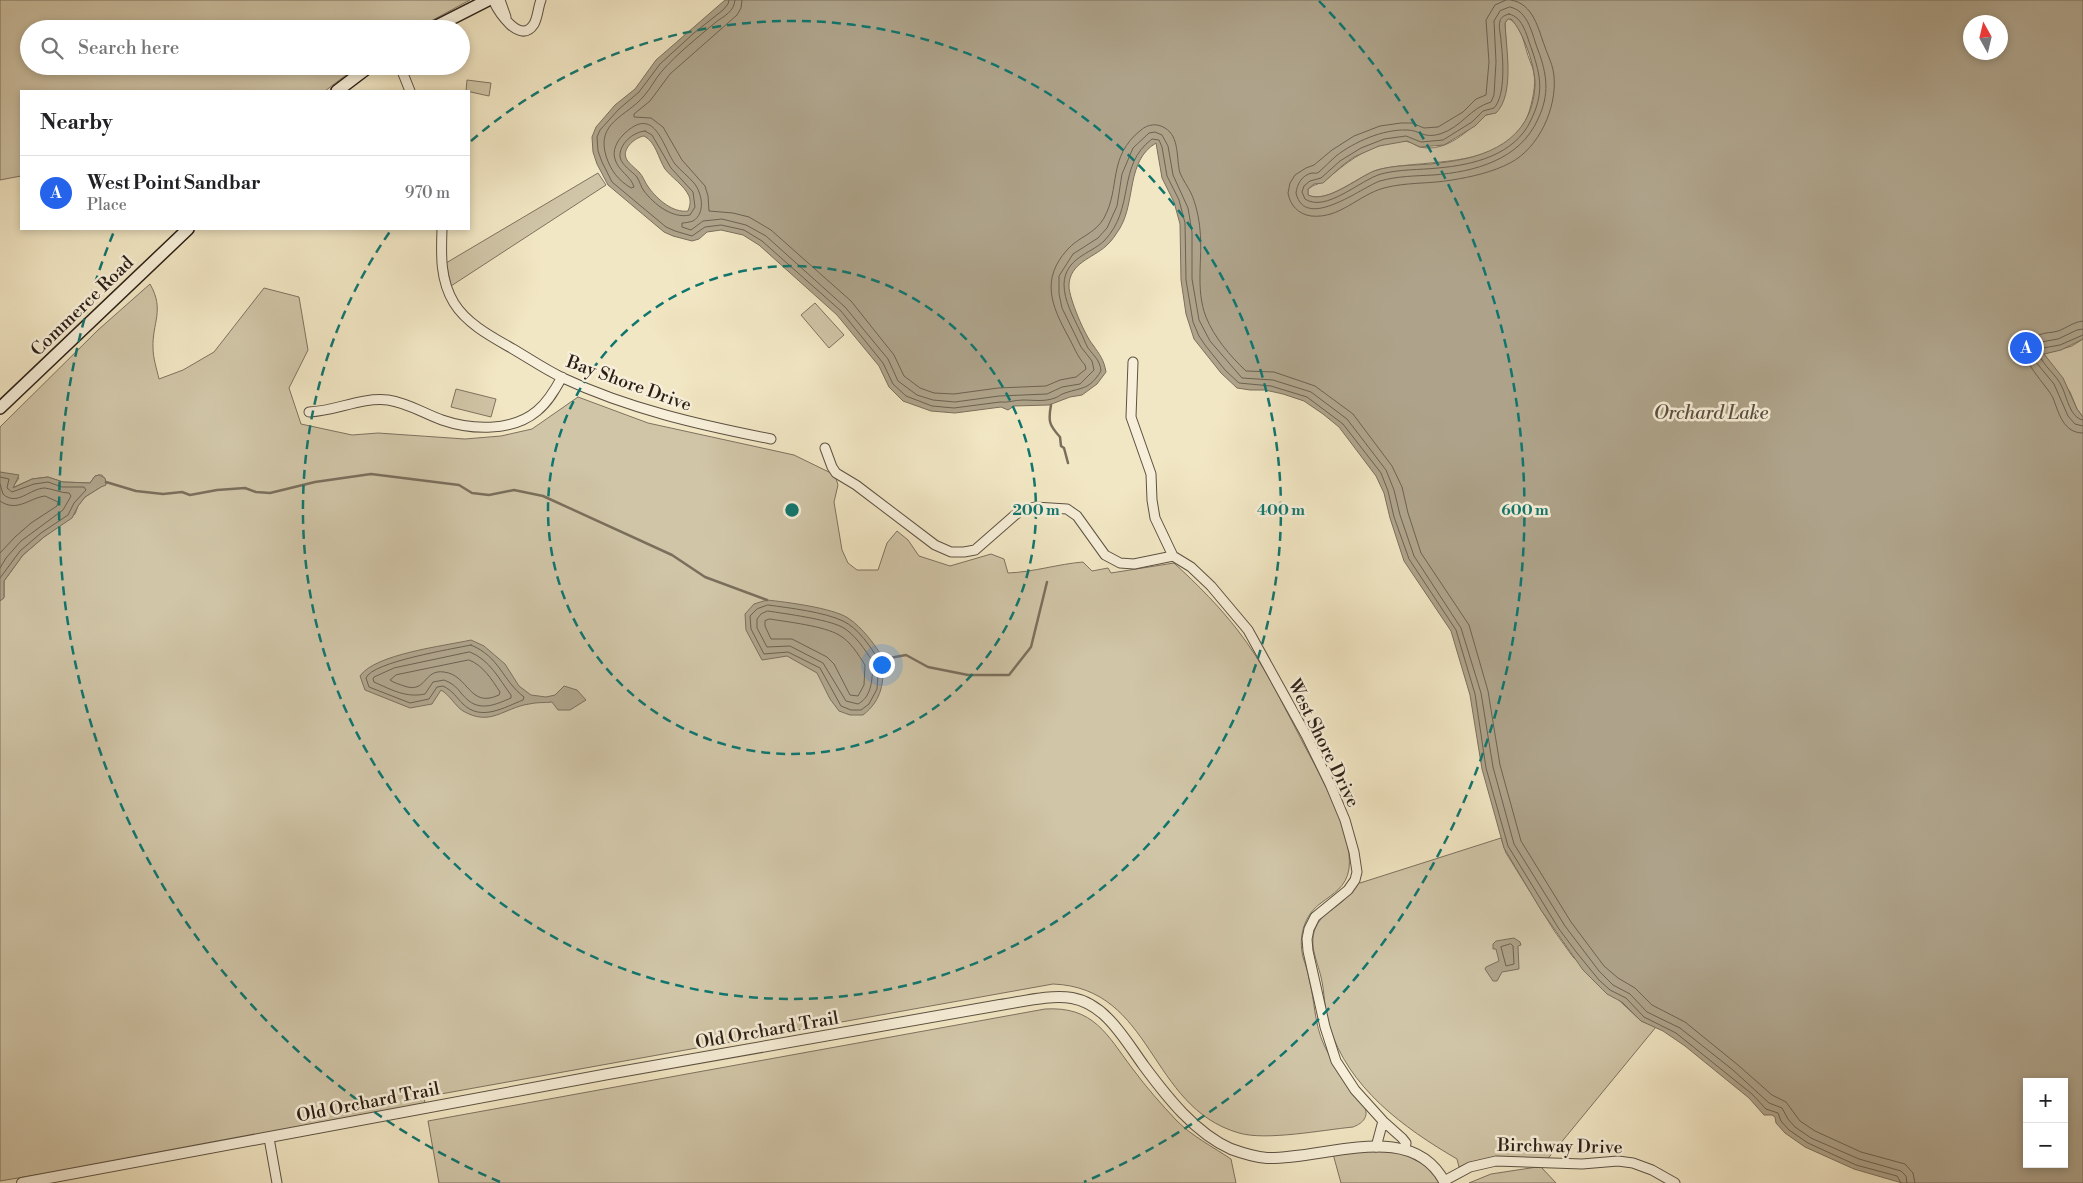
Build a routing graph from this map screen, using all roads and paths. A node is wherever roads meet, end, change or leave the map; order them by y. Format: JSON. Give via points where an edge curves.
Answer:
{"nodes":[{"id":1,"x":488,"y":0,"type":"edge"},
{"id":2,"x":493,"y":0,"type":"edge"},
{"id":3,"x":500,"y":0,"type":"edge"},
{"id":4,"x":541,"y":0,"type":"edge"},
{"id":5,"x":449,"y":20,"type":"edge"},
{"id":6,"x":507,"y":22,"type":"junction"},
{"id":7,"x":358,"y":75,"type":"edge"},
{"id":8,"x":404,"y":75,"type":"edge"},
{"id":9,"x":338,"y":90,"type":"edge"},
{"id":10,"x":410,"y":90,"type":"edge"},
{"id":11,"x":187,"y":230,"type":"edge"},
{"id":12,"x":442,"y":230,"type":"edge"},
{"id":13,"x":1133,"y":362,"type":"dead end"},
{"id":14,"x":562,"y":378,"type":"junction"},
{"id":15,"x":0,"y":408,"type":"edge"},
{"id":16,"x":309,"y":412,"type":"dead end"},
{"id":17,"x":771,"y":440,"type":"dead end"},
{"id":18,"x":825,"y":448,"type":"dead end"},
{"id":19,"x":1173,"y":556,"type":"junction"},
{"id":20,"x":1383,"y":1122,"type":"junction"},
{"id":21,"x":269,"y":1138,"type":"junction"},
{"id":22,"x":1376,"y":1147,"type":"junction"},
{"id":23,"x":1405,"y":1149,"type":"junction"},
{"id":24,"x":1445,"y":1182,"type":"edge"},
{"id":25,"x":22,"y":1183,"type":"edge"},
{"id":26,"x":277,"y":1183,"type":"edge"},
{"id":27,"x":1675,"y":1183,"type":"edge"}],
"edges":[{"from":1,"to":5,"type":"main road"},
{"from":2,"to":6,"type":"street"},
{"from":3,"to":6,"type":"street"},
{"from":4,"to":6,"type":"street","via":[[530,28],[521,30]]},
{"from":7,"to":9,"type":"main road"},
{"from":8,"to":10,"type":"street"},
{"from":11,"to":15,"type":"main road","name":"Commerce Road"},
{"from":12,"to":14,"type":"street","name":"Bay Shore Drive","via":[[442,272],[455,304],[479,328]]},
{"from":13,"to":19,"type":"street","via":[[1131,417],[1151,474],[1155,518]]},
{"from":14,"to":16,"type":"street","via":[[536,412],[503,425],[468,427],[441,420],[402,402],[375,399]]},
{"from":14,"to":17,"type":"street","name":"Bay Shore Drive","via":[[658,413]]},
{"from":18,"to":19,"type":"street","via":[[836,473],[935,545],[951,552],[975,550],[1015,515],[1035,507],[1067,509],[1077,516],[1105,555],[1120,563],[1134,564]]},
{"from":19,"to":20,"type":"street","name":"West Shore Drive","via":[[1191,567],[1211,586],[1248,630],[1306,735],[1345,820],[1354,852],[1356,880],[1316,917],[1309,929],[1308,951],[1336,1061],[1355,1090]]},
{"from":20,"to":22,"type":"street"},
{"from":20,"to":23,"type":"street","name":"West Shore Drive","via":[[1402,1138],[1406,1143]]},
{"from":21,"to":22,"type":"street","name":"Old Orchard Trail","via":[[1000,1005],[1072,998],[1107,1017],[1164,1092],[1203,1133],[1230,1148],[1255,1156],[1277,1158]]},
{"from":21,"to":25,"type":"street","name":"Old Orchard Trail"},
{"from":21,"to":26,"type":"street"},
{"from":22,"to":23,"type":"street","name":"Old Orchard Trail"},
{"from":23,"to":24,"type":"street","name":"Old Orchard Trail","via":[[1425,1158]]},
{"from":24,"to":27,"type":"street","name":"Birchway Drive","via":[[1470,1167],[1496,1161],[1582,1164],[1618,1161],[1652,1170]]}]}
